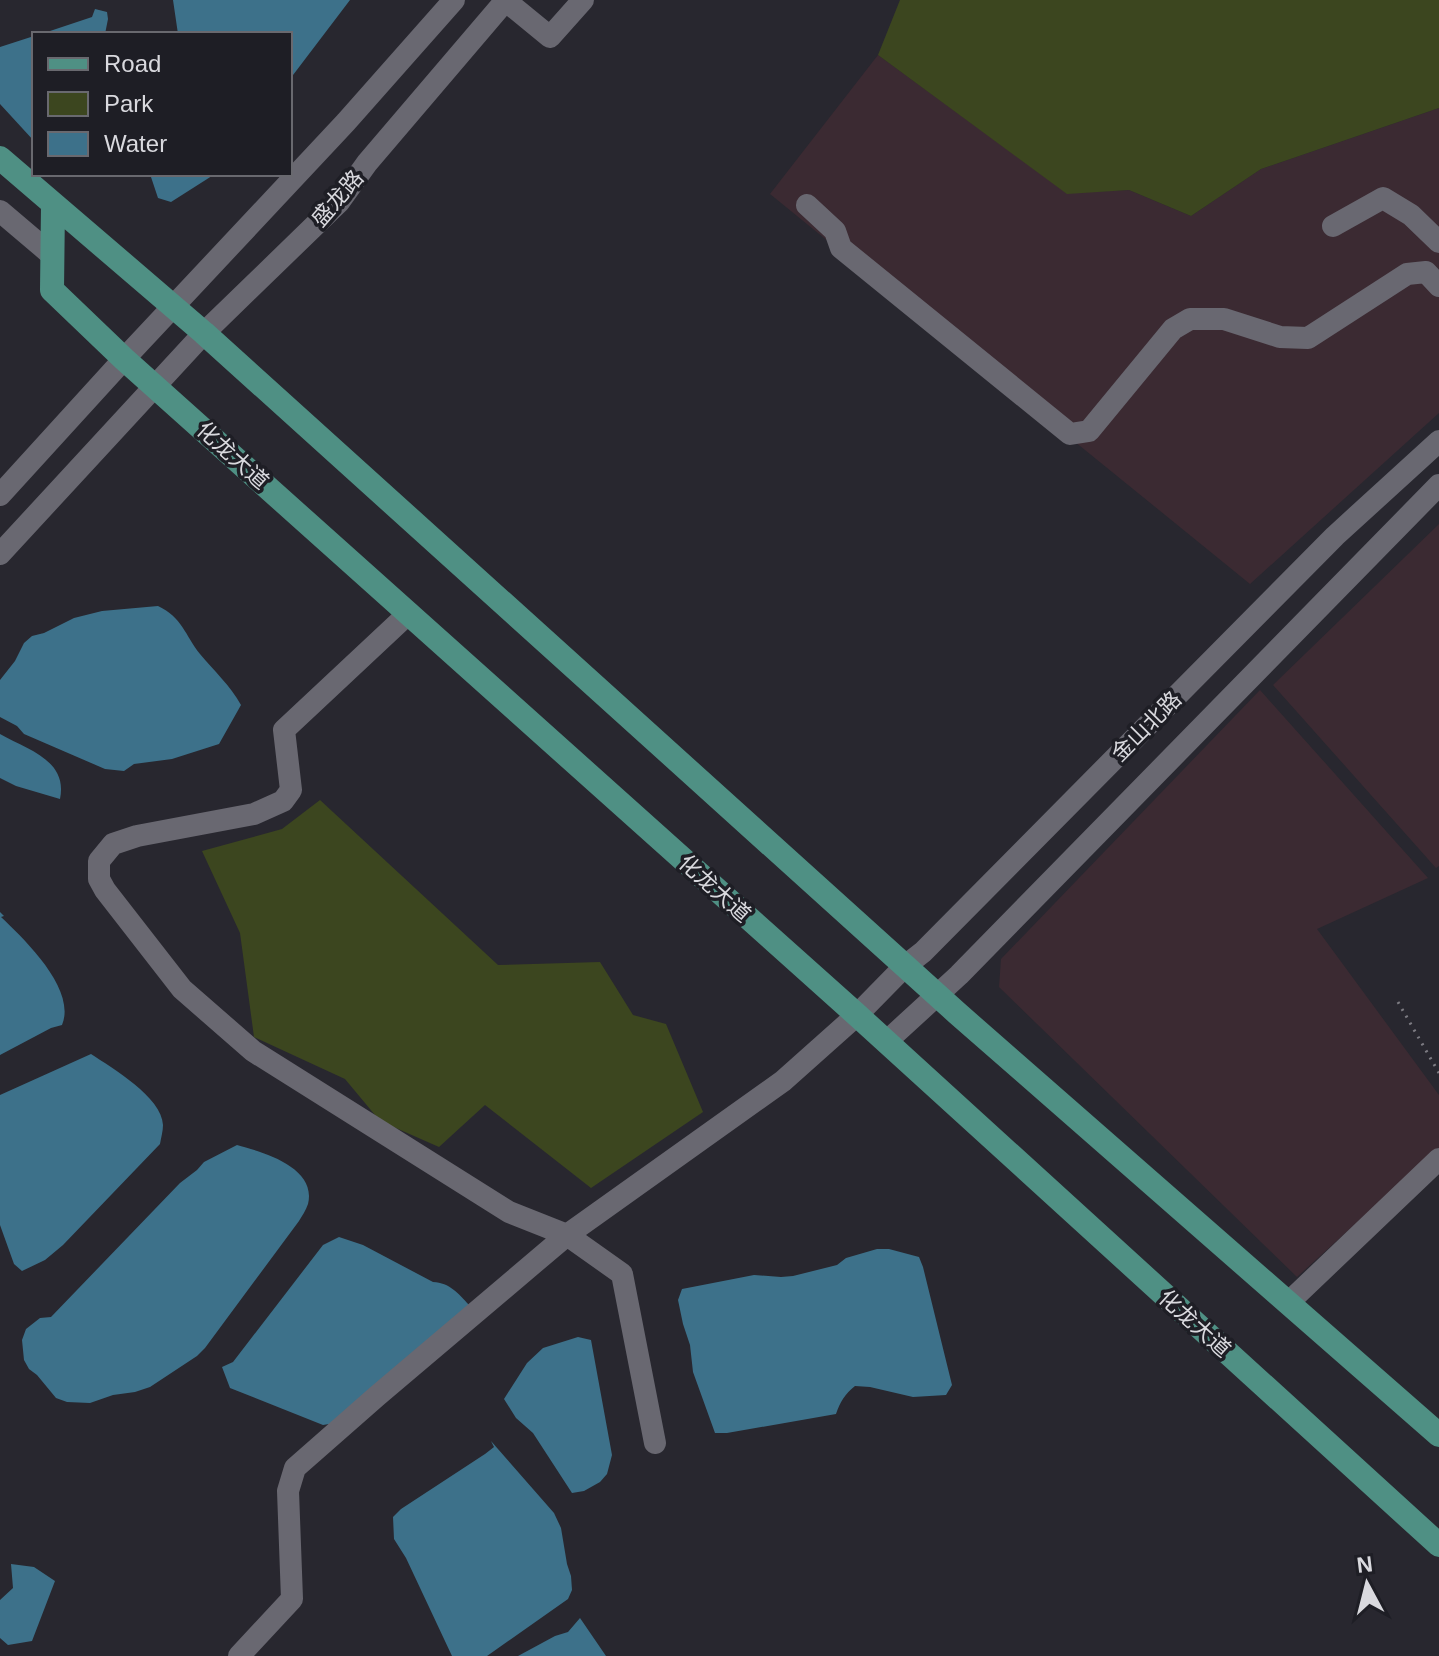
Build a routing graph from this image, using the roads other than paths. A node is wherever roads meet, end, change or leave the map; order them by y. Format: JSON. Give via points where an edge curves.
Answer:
{"nodes":[{"id":1,"x":454,"y":0,"type":"edge"},
{"id":2,"x":506,"y":0,"type":"edge"},
{"id":3,"x":583,"y":0,"type":"edge"},
{"id":4,"x":0,"y":158,"type":"edge"},
{"id":5,"x":807,"y":205,"type":"dead end"},
{"id":6,"x":53,"y":206,"type":"junction"},
{"id":7,"x":0,"y":211,"type":"edge"},
{"id":8,"x":1333,"y":226,"type":"dead end"},
{"id":9,"x":1439,"y":242,"type":"edge"},
{"id":10,"x":53,"y":256,"type":"junction"},
{"id":11,"x":1439,"y":286,"type":"edge"},
{"id":12,"x":173,"y":307,"type":"junction"},
{"id":13,"x":204,"y":333,"type":"junction"},
{"id":14,"x":124,"y":359,"type":"junction"},
{"id":15,"x":155,"y":385,"type":"junction"},
{"id":16,"x":1439,"y":441,"type":"edge"},
{"id":17,"x":1439,"y":485,"type":"edge"},
{"id":18,"x":0,"y":495,"type":"edge"},
{"id":19,"x":0,"y":554,"type":"edge"},
{"id":20,"x":409,"y":613,"type":"junction"},
{"id":21,"x":905,"y":966,"type":"junction"},
{"id":22,"x":938,"y":996,"type":"junction"},
{"id":23,"x":857,"y":1015,"type":"junction"},
{"id":24,"x":886,"y":1042,"type":"junction"},
{"id":25,"x":1439,"y":1159,"type":"edge"},
{"id":26,"x":567,"y":1235,"type":"junction"},
{"id":27,"x":1288,"y":1303,"type":"junction"},
{"id":28,"x":1439,"y":1435,"type":"edge"},
{"id":29,"x":655,"y":1443,"type":"dead end"},
{"id":30,"x":1439,"y":1545,"type":"edge"},
{"id":31,"x":239,"y":1656,"type":"edge"}],
"edges":[{"from":1,"to":12,"type":"street","name":"盛龙路"},
{"from":2,"to":3,"type":"street","via":[[550,37]]},
{"from":2,"to":13,"type":"street","name":"盛龙路","via":[[339,202]]},
{"from":4,"to":6,"type":"main road"},
{"from":5,"to":11,"type":"street","via":[[835,231],[841,248],[1070,434],[1089,431],[1173,329],[1190,319],[1224,319],[1280,337],[1308,338],[1407,274],[1426,272]]},
{"from":6,"to":10,"type":"main road","name":"化龙大道"},
{"from":6,"to":12,"type":"main road"},
{"from":7,"to":10,"type":"street"},
{"from":8,"to":9,"type":"street","via":[[1383,198]]},
{"from":10,"to":14,"type":"main road","name":"化龙大道","via":[[52,290]]},
{"from":12,"to":13,"type":"main road"},
{"from":12,"to":14,"type":"street","name":"盛龙路"},
{"from":13,"to":15,"type":"street","name":"盛龙路"},
{"from":13,"to":21,"type":"main road"},
{"from":14,"to":15,"type":"main road","name":"化龙大道"},
{"from":14,"to":18,"type":"street","name":"盛龙路"},
{"from":15,"to":19,"type":"street","name":"盛龙路"},
{"from":15,"to":20,"type":"main road","name":"化龙大道"},
{"from":16,"to":21,"type":"street","name":"金山北路","via":[[1335,536]]},
{"from":17,"to":22,"type":"street","name":"金山北路"},
{"from":20,"to":23,"type":"main road","name":"化龙大道"},
{"from":20,"to":26,"type":"street","via":[[284,730],[291,790],[283,801],[254,814],[113,844],[99,861],[99,879],[182,989],[253,1051],[509,1212]]},
{"from":21,"to":22,"type":"main road"},
{"from":21,"to":23,"type":"street","name":"金山北路"},
{"from":22,"to":24,"type":"street","name":"金山北路"},
{"from":22,"to":27,"type":"main road"},
{"from":23,"to":24,"type":"main road","name":"化龙大道"},
{"from":23,"to":26,"type":"street","name":"金山北路","via":[[783,1081]]},
{"from":24,"to":30,"type":"main road","name":"化龙大道"},
{"from":25,"to":27,"type":"street"},
{"from":26,"to":29,"type":"street","via":[[622,1274]]},
{"from":26,"to":31,"type":"street","name":"金山北路","via":[[295,1468],[288,1491],[292,1599]]},
{"from":27,"to":28,"type":"main road"}]}
